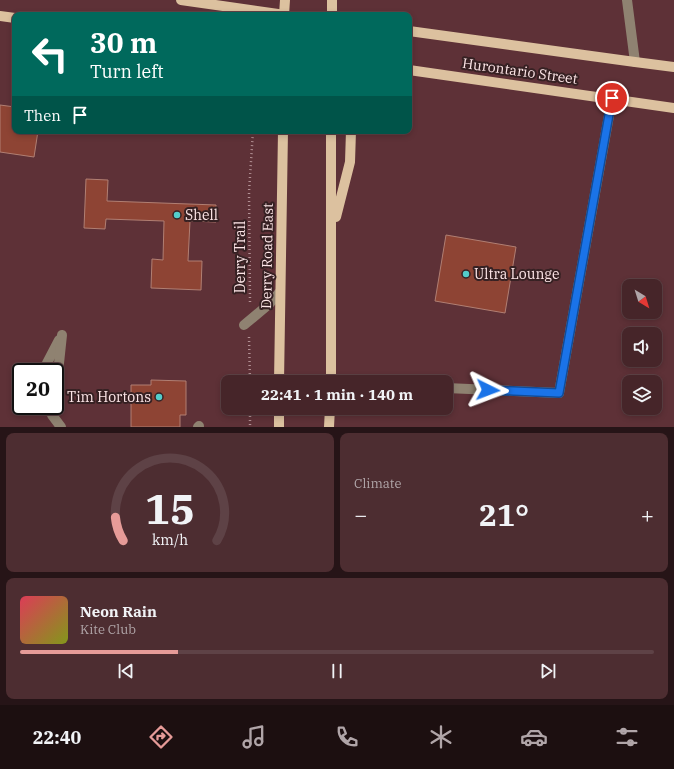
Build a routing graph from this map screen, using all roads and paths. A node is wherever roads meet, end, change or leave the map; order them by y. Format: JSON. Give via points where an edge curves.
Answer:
{"nodes":[{"id":1,"x":187,"y":0,"type":"edge"},
{"id":2,"x":285,"y":0,"type":"edge"},
{"id":3,"x":332,"y":0,"type":"edge"},
{"id":4,"x":627,"y":0,"type":"edge"},
{"id":5,"x":265,"y":12,"type":"edge"},
{"id":6,"x":285,"y":12,"type":"edge"},
{"id":7,"x":332,"y":12,"type":"edge"},
{"id":8,"x":0,"y":16,"type":"edge"},
{"id":9,"x":12,"y":18,"type":"edge"},
{"id":10,"x":412,"y":31,"type":"edge"},
{"id":11,"x":635,"y":62,"type":"junction"},
{"id":12,"x":674,"y":66,"type":"edge"},
{"id":13,"x":412,"y":70,"type":"edge"},
{"id":14,"x":612,"y":98,"type":"junction"},
{"id":15,"x":674,"y":108,"type":"edge"},
{"id":16,"x":253,"y":134,"type":"edge"},
{"id":17,"x":283,"y":134,"type":"edge"},
{"id":18,"x":331,"y":134,"type":"edge"},
{"id":19,"x":351,"y":134,"type":"edge"},
{"id":20,"x":332,"y":232,"type":"junction"},
{"id":21,"x":280,"y":292,"type":"junction"},
{"id":22,"x":246,"y":322,"type":"junction"},
{"id":23,"x":47,"y":363,"type":"edge"},
{"id":24,"x":58,"y":363,"type":"edge"},
{"id":25,"x":250,"y":375,"type":"edge"},
{"id":26,"x":279,"y":375,"type":"edge"},
{"id":27,"x":331,"y":375,"type":"edge"},
{"id":28,"x":453,"y":388,"type":"edge"},
{"id":29,"x":52,"y":415,"type":"edge"},
{"id":30,"x":250,"y":415,"type":"edge"},
{"id":31,"x":279,"y":415,"type":"edge"},
{"id":32,"x":330,"y":415,"type":"edge"},
{"id":33,"x":61,"y":427,"type":"edge"},
{"id":34,"x":250,"y":427,"type":"edge"},
{"id":35,"x":279,"y":427,"type":"edge"},
{"id":36,"x":329,"y":427,"type":"edge"}],
"edges":[{"from":1,"to":5,"type":"main road"},
{"from":2,"to":6,"type":"main road"},
{"from":3,"to":7,"type":"main road"},
{"from":4,"to":11,"type":"lane"},
{"from":8,"to":9,"type":"main road"},
{"from":10,"to":11,"type":"main road","name":"Hurontario Street"},
{"from":11,"to":12,"type":"main road","name":"Hurontario Street"},
{"from":13,"to":14,"type":"main road","name":"Hurontario Street"},
{"from":14,"to":15,"type":"main road","name":"Hurontario Street"},
{"from":14,"to":28,"type":"lane","via":[[559,393]]},
{"from":16,"to":22,"type":"path","name":"Derry Trail","via":[[249,192],[251,289]]},
{"from":17,"to":21,"type":"main road","name":"Derry Road East"},
{"from":18,"to":20,"type":"main road"},
{"from":19,"to":20,"type":"main road","via":[[350,162]]},
{"from":20,"to":27,"type":"main road"},
{"from":21,"to":22,"type":"lane"},
{"from":21,"to":26,"type":"main road","name":"Derry Road East"},
{"from":22,"to":25,"type":"path","name":"Derry Trail"},
{"from":23,"to":24,"type":"lane","via":[[62,335]]},
{"from":29,"to":33,"type":"lane"},
{"from":30,"to":34,"type":"path"},
{"from":31,"to":35,"type":"main road"},
{"from":32,"to":36,"type":"main road"}]}
